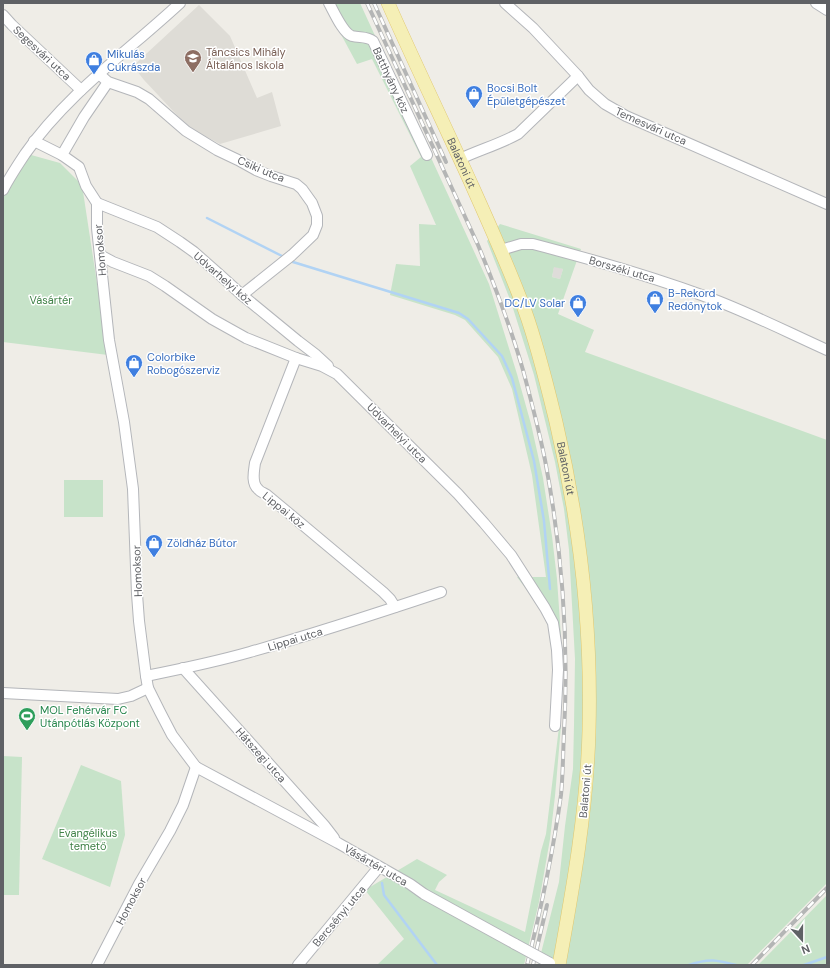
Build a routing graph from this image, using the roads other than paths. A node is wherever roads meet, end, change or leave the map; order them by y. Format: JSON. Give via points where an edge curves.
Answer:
{"nodes":[{"id":1,"x":180,"y":3,"type":"edge"},
{"id":2,"x":329,"y":3,"type":"edge"},
{"id":3,"x":388,"y":3,"type":"edge"},
{"id":4,"x":505,"y":3,"type":"edge"},
{"id":5,"x":816,"y":3,"type":"edge"},
{"id":6,"x":827,"y":10,"type":"edge"},
{"id":7,"x":3,"y":15,"type":"edge"},
{"id":8,"x":99,"y":74,"type":"junction"},
{"id":9,"x":578,"y":76,"type":"junction"},
{"id":10,"x":108,"y":82,"type":"junction"},
{"id":11,"x":82,"y":90,"type":"junction"},
{"id":12,"x":34,"y":141,"type":"junction"},
{"id":13,"x":62,"y":155,"type":"junction"},
{"id":14,"x":427,"y":155,"type":"dead end"},
{"id":15,"x":460,"y":159,"type":"junction"},
{"id":16,"x":3,"y":190,"type":"edge"},
{"id":17,"x":97,"y":203,"type":"junction"},
{"id":18,"x":827,"y":204,"type":"edge"},
{"id":19,"x":501,"y":250,"type":"junction"},
{"id":20,"x":100,"y":255,"type":"junction"},
{"id":21,"x":242,"y":295,"type":"junction"},
{"id":22,"x":827,"y":350,"type":"edge"},
{"id":23,"x":296,"y":358,"type":"junction"},
{"id":24,"x":337,"y":374,"type":"junction"},
{"id":25,"x":441,"y":592,"type":"dead end"},
{"id":26,"x":395,"y":607,"type":"junction"},
{"id":27,"x":183,"y":668,"type":"junction"},
{"id":28,"x":146,"y":676,"type":"junction"},
{"id":29,"x":148,"y":688,"type":"junction"},
{"id":30,"x":3,"y":693,"type":"edge"},
{"id":31,"x":556,"y":726,"type":"dead end"},
{"id":32,"x":196,"y":767,"type":"junction"},
{"id":33,"x":338,"y":843,"type":"junction"},
{"id":34,"x":379,"y":868,"type":"junction"},
{"id":35,"x":555,"y":964,"type":"edge"},
{"id":36,"x":97,"y":965,"type":"edge"},
{"id":37,"x":298,"y":965,"type":"edge"}],
"edges":[{"from":1,"to":8,"type":"street"},
{"from":2,"to":14,"type":"street","name":"Batthyány köz","via":[[346,32],[351,36],[369,38],[373,41]]},
{"from":3,"to":15,"type":"main road","name":"Balatoni út"},
{"from":4,"to":9,"type":"street","name":"Temesvári utca","via":[[533,28]]},
{"from":5,"to":6,"type":"street"},
{"from":7,"to":11,"type":"street","name":"Segesvári utca"},
{"from":8,"to":10,"type":"street","name":"Csiki utca"},
{"from":8,"to":11,"type":"street"},
{"from":9,"to":15,"type":"street","via":[[518,134]]},
{"from":9,"to":18,"type":"street","name":"Temesvári utca","via":[[589,90],[615,110]]},
{"from":10,"to":13,"type":"street"},
{"from":10,"to":21,"type":"street","name":"Csiki utca","via":[[149,98],[186,131],[217,150],[271,176],[296,184],[302,188],[312,203],[317,216],[313,235]]},
{"from":11,"to":12,"type":"street"},
{"from":12,"to":13,"type":"street"},
{"from":12,"to":16,"type":"street"},
{"from":13,"to":17,"type":"street","via":[[79,167],[86,186]]},
{"from":15,"to":19,"type":"main road","name":"Balatoni út"},
{"from":17,"to":20,"type":"street","name":"Homoksor"},
{"from":17,"to":21,"type":"street","name":"Udvarhelyi köz","via":[[157,228],[194,252]]},
{"from":19,"to":22,"type":"street","name":"Borszéki utca","via":[[521,244],[533,244],[661,281],[735,308]]},
{"from":19,"to":35,"type":"main road","name":"Balatoni út","via":[[526,313],[555,417],[575,512],[586,609],[589,681],[587,759],[574,879]]},
{"from":20,"to":23,"type":"street","name":"Udvarhelyi utca","via":[[149,276],[240,335]]},
{"from":20,"to":28,"type":"street","name":"Homoksor","via":[[109,340],[133,489],[138,608]]},
{"from":21,"to":24,"type":"street","name":"Udvarhelyi köz"},
{"from":23,"to":24,"type":"street","name":"Udvarhelyi utca"},
{"from":23,"to":26,"type":"street","name":"Lippai köz","via":[[255,463],[254,485],[383,592]]},
{"from":24,"to":31,"type":"street","name":"Udvarhelyi utca","via":[[478,517],[511,555],[542,602],[553,623],[555,635],[558,670]]},
{"from":25,"to":26,"type":"street","name":"Lippai utca"},
{"from":26,"to":27,"type":"street","name":"Lippai utca","via":[[249,652]]},
{"from":27,"to":28,"type":"street","name":"Lippai utca"},
{"from":27,"to":33,"type":"street","name":"Hátszegi utca"},
{"from":28,"to":29,"type":"street","name":"Homoksor"},
{"from":29,"to":30,"type":"street","via":[[118,699]]},
{"from":29,"to":32,"type":"street","name":"Homoksor","via":[[172,734]]},
{"from":32,"to":33,"type":"street","name":"Vásártéri utca"},
{"from":32,"to":36,"type":"street","name":"Homoksor","via":[[183,805],[170,831]]},
{"from":33,"to":34,"type":"street","name":"Vásártéri utca"},
{"from":34,"to":35,"type":"street","name":"Vásártéri utca","bridge":true},
{"from":34,"to":37,"type":"street","name":"Bercsényi utca"}]}
